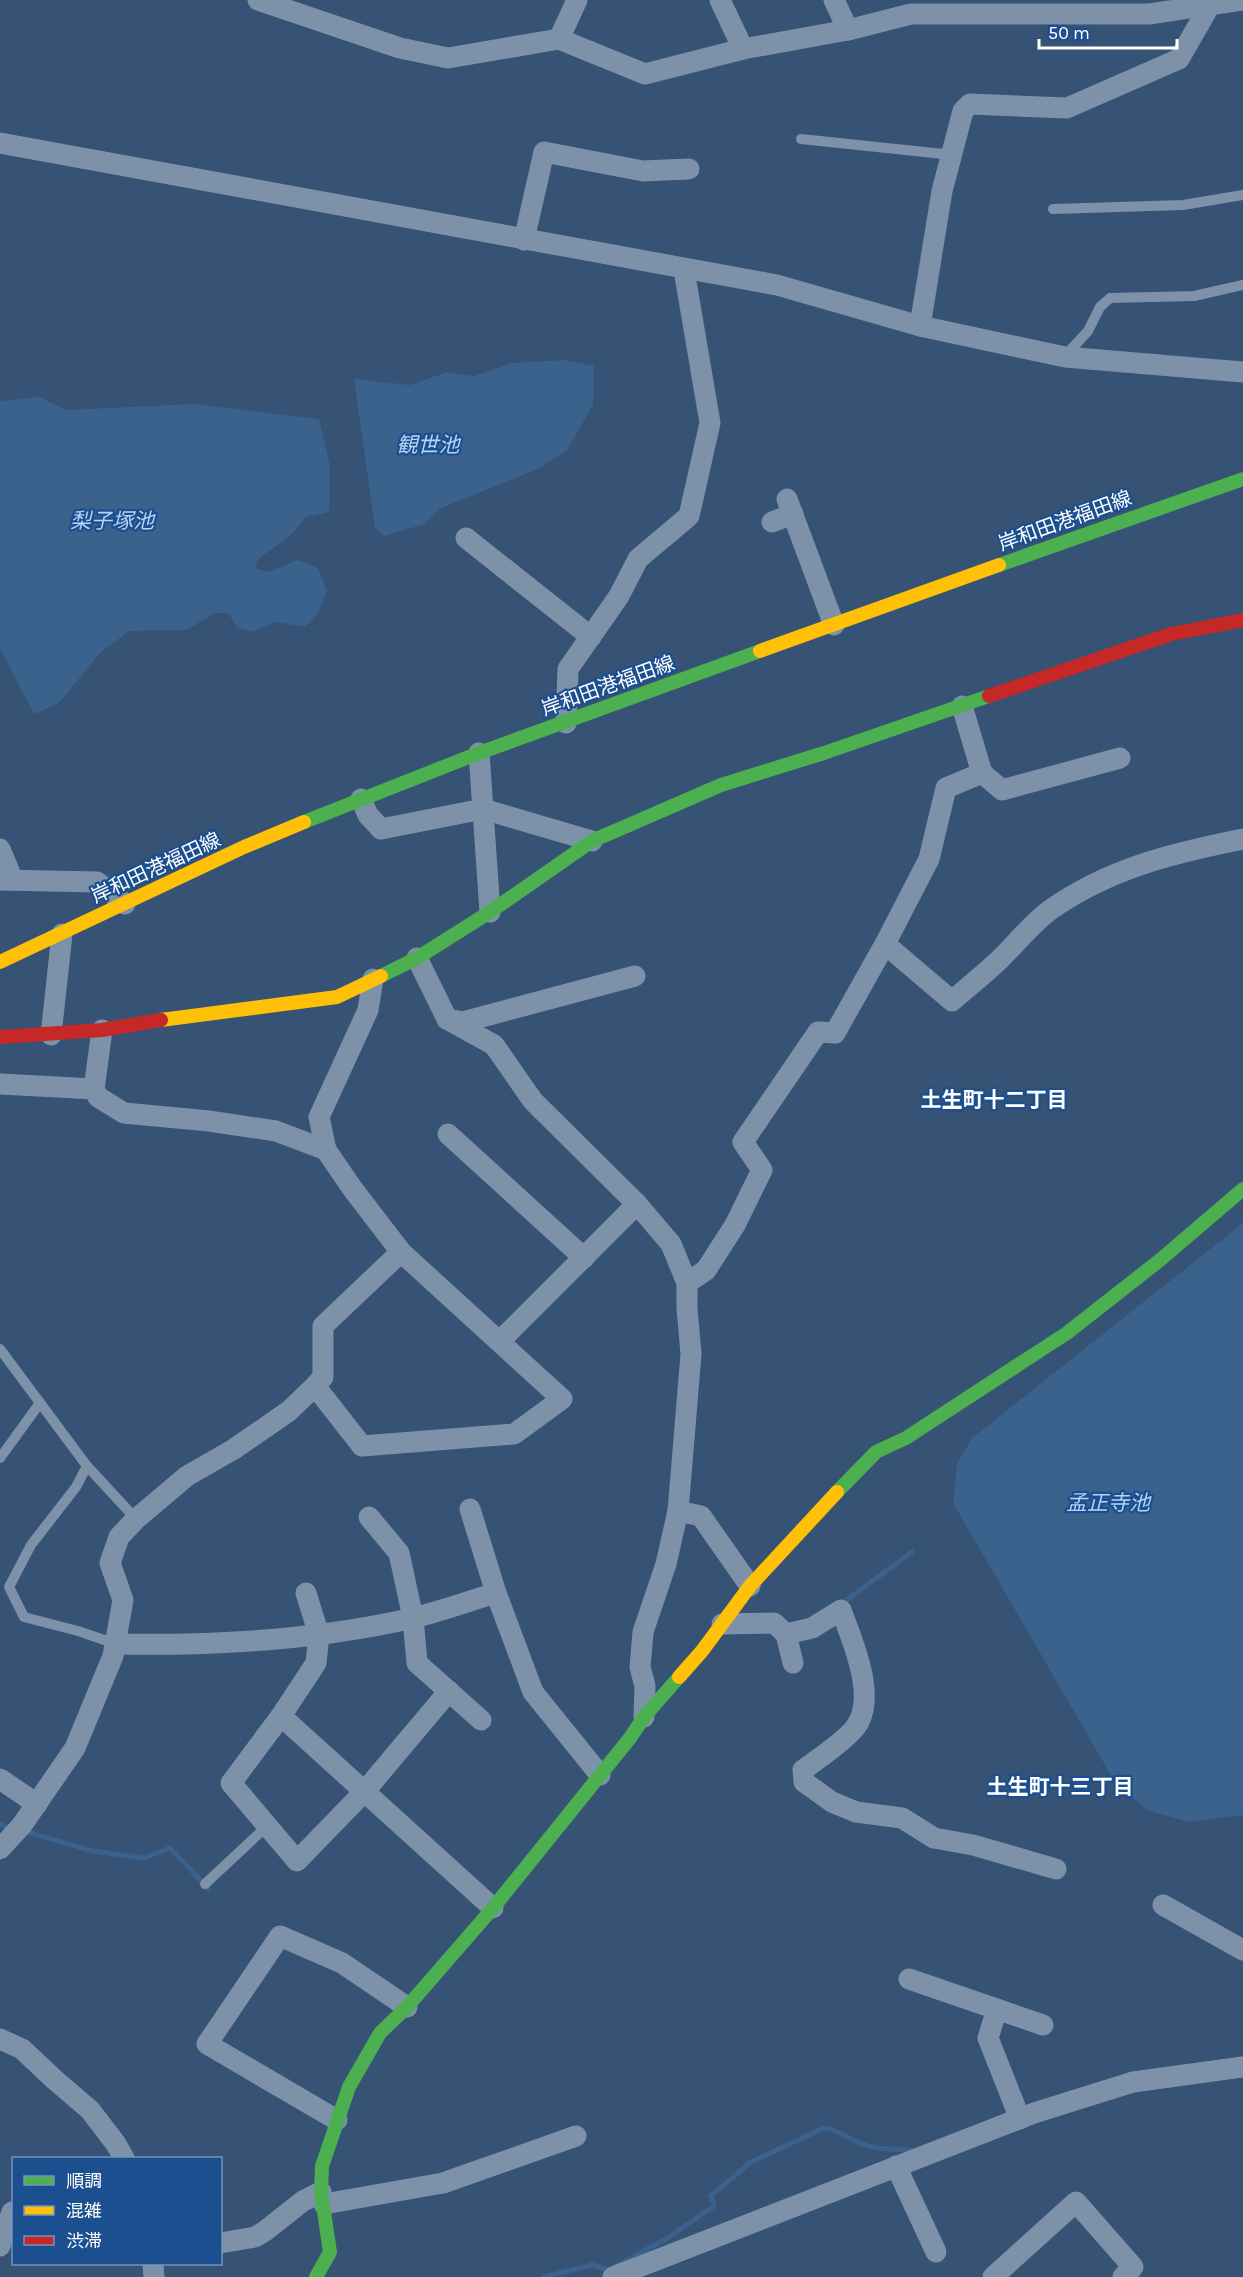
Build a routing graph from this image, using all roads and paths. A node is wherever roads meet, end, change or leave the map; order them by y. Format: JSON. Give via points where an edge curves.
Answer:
{"nodes":[{"id":1,"x":258,"y":0,"type":"edge"},
{"id":2,"x":577,"y":0,"type":"edge"},
{"id":3,"x":720,"y":0,"type":"edge"},
{"id":4,"x":834,"y":0,"type":"edge"},
{"id":5,"x":1243,"y":0,"type":"edge"},
{"id":6,"x":1210,"y":5,"type":"junction"},
{"id":7,"x":942,"y":7,"type":"edge"},
{"id":8,"x":1046,"y":7,"type":"edge"},
{"id":9,"x":1146,"y":7,"type":"edge"},
{"id":10,"x":848,"y":30,"type":"junction"},
{"id":11,"x":559,"y":39,"type":"junction"},
{"id":12,"x":743,"y":49,"type":"junction"},
{"id":13,"x":801,"y":139,"type":"dead end"},
{"id":14,"x":0,"y":143,"type":"edge"},
{"id":15,"x":952,"y":155,"type":"junction"},
{"id":16,"x":689,"y":169,"type":"dead end"},
{"id":17,"x":1243,"y":195,"type":"edge"},
{"id":18,"x":1053,"y":209,"type":"dead end"},
{"id":19,"x":524,"y":240,"type":"junction"},
{"id":20,"x":684,"y":270,"type":"junction"},
{"id":21,"x":1243,"y":285,"type":"edge"},
{"id":22,"x":920,"y":326,"type":"junction"},
{"id":23,"x":1065,"y":357,"type":"junction"},
{"id":24,"x":1243,"y":372,"type":"edge"},
{"id":25,"x":1243,"y":479,"type":"edge"},
{"id":26,"x":772,"y":522,"type":"dead end"},
{"id":27,"x":466,"y":538,"type":"dead end"},
{"id":28,"x":1243,"y":620,"type":"edge"},
{"id":29,"x":834,"y":625,"type":"junction"},
{"id":30,"x":591,"y":637,"type":"junction"},
{"id":31,"x":962,"y":706,"type":"junction"},
{"id":32,"x":566,"y":723,"type":"junction"},
{"id":33,"x":479,"y":753,"type":"junction"},
{"id":34,"x":1120,"y":758,"type":"dead end"},
{"id":35,"x":982,"y":773,"type":"junction"},
{"id":36,"x":361,"y":799,"type":"junction"},
{"id":37,"x":483,"y":809,"type":"junction"},
{"id":38,"x":1243,"y":839,"type":"edge"},
{"id":39,"x":592,"y":841,"type":"junction"},
{"id":40,"x":0,"y":849,"type":"edge"},
{"id":41,"x":6,"y":880,"type":"edge"},
{"id":42,"x":125,"y":904,"type":"junction"},
{"id":43,"x":490,"y":912,"type":"junction"},
{"id":44,"x":62,"y":934,"type":"junction"},
{"id":45,"x":885,"y":944,"type":"junction"},
{"id":46,"x":417,"y":958,"type":"junction"},
{"id":47,"x":0,"y":963,"type":"edge"},
{"id":48,"x":635,"y":976,"type":"dead end"},
{"id":49,"x":373,"y":979,"type":"junction"},
{"id":50,"x":447,"y":1019,"type":"junction"},
{"id":51,"x":102,"y":1030,"type":"junction"},
{"id":52,"x":51,"y":1035,"type":"junction"},
{"id":53,"x":0,"y":1037,"type":"edge"},
{"id":54,"x":0,"y":1084,"type":"edge"},
{"id":55,"x":94,"y":1089,"type":"junction"},
{"id":56,"x":448,"y":1134,"type":"dead end"},
{"id":57,"x":326,"y":1150,"type":"junction"},
{"id":58,"x":1243,"y":1190,"type":"edge"},
{"id":59,"x":638,"y":1204,"type":"junction"},
{"id":60,"x":401,"y":1252,"type":"junction"},
{"id":61,"x":584,"y":1258,"type":"junction"},
{"id":62,"x":687,"y":1283,"type":"junction"},
{"id":63,"x":500,"y":1341,"type":"junction"},
{"id":64,"x":0,"y":1349,"type":"edge"},
{"id":65,"x":315,"y":1386,"type":"junction"},
{"id":66,"x":40,"y":1403,"type":"junction"},
{"id":67,"x":0,"y":1458,"type":"edge"},
{"id":68,"x":87,"y":1466,"type":"junction"},
{"id":69,"x":470,"y":1509,"type":"dead end"},
{"id":70,"x":678,"y":1511,"type":"junction"},
{"id":71,"x":369,"y":1517,"type":"dead end"},
{"id":72,"x":136,"y":1519,"type":"junction"},
{"id":73,"x":750,"y":1586,"type":"junction"},
{"id":74,"x":306,"y":1593,"type":"dead end"},
{"id":75,"x":496,"y":1593,"type":"junction"},
{"id":76,"x":413,"y":1618,"type":"junction"},
{"id":77,"x":722,"y":1624,"type":"junction"},
{"id":78,"x":786,"y":1634,"type":"junction"},
{"id":79,"x":319,"y":1635,"type":"junction"},
{"id":80,"x":116,"y":1644,"type":"junction"},
{"id":81,"x":793,"y":1663,"type":"dead end"},
{"id":82,"x":449,"y":1691,"type":"junction"},
{"id":83,"x":281,"y":1716,"type":"junction"},
{"id":84,"x":644,"y":1717,"type":"junction"},
{"id":85,"x":481,"y":1720,"type":"dead end"},
{"id":86,"x":600,"y":1775,"type":"junction"},
{"id":87,"x":0,"y":1779,"type":"edge"},
{"id":88,"x":364,"y":1792,"type":"junction"},
{"id":89,"x":37,"y":1804,"type":"junction"},
{"id":90,"x":267,"y":1826,"type":"junction"},
{"id":91,"x":0,"y":1850,"type":"edge"},
{"id":92,"x":1056,"y":1869,"type":"dead end"},
{"id":93,"x":205,"y":1884,"type":"dead end"},
{"id":94,"x":1163,"y":1905,"type":"dead end"},
{"id":95,"x":493,"y":1908,"type":"junction"},
{"id":96,"x":1243,"y":1950,"type":"edge"},
{"id":97,"x":909,"y":1979,"type":"dead end"},
{"id":98,"x":407,"y":2007,"type":"junction"},
{"id":99,"x":997,"y":2009,"type":"junction"},
{"id":100,"x":1043,"y":2025,"type":"dead end"},
{"id":101,"x":0,"y":2039,"type":"edge"},
{"id":102,"x":1243,"y":2067,"type":"edge"},
{"id":103,"x":1020,"y":2119,"type":"junction"},
{"id":104,"x":337,"y":2120,"type":"junction"},
{"id":105,"x":576,"y":2136,"type":"dead end"},
{"id":106,"x":123,"y":2157,"type":"edge"},
{"id":107,"x":896,"y":2166,"type":"junction"},
{"id":108,"x":322,"y":2198,"type":"junction"},
{"id":109,"x":8,"y":2211,"type":"edge"},
{"id":110,"x":222,"y":2242,"type":"edge"},
{"id":111,"x":0,"y":2246,"type":"edge"},
{"id":112,"x":936,"y":2252,"type":"dead end"},
{"id":113,"x":316,"y":2277,"type":"edge"},
{"id":114,"x":614,"y":2277,"type":"edge"},
{"id":115,"x":993,"y":2277,"type":"edge"},
{"id":116,"x":1123,"y":2277,"type":"edge"}],
"edges":[{"from":1,"to":11,"type":"street","via":[[400,48],[448,58]]},
{"from":2,"to":11,"type":"street"},
{"from":3,"to":12,"type":"street"},
{"from":4,"to":10,"type":"street"},
{"from":5,"to":6,"type":"street"},
{"from":6,"to":9,"type":"street"},
{"from":6,"to":15,"type":"street","via":[[1179,59],[1068,108],[970,104],[963,111]]},
{"from":7,"to":8,"type":"street"},
{"from":7,"to":10,"type":"street"},
{"from":8,"to":9,"type":"street"},
{"from":10,"to":12,"type":"street"},
{"from":11,"to":12,"type":"street","via":[[645,74]]},
{"from":13,"to":15,"type":"lane"},
{"from":14,"to":19,"type":"street"},
{"from":15,"to":22,"type":"street","via":[[942,191]]},
{"from":16,"to":19,"type":"street","via":[[643,171],[544,152]]},
{"from":17,"to":18,"type":"lane","via":[[1183,205]]},
{"from":19,"to":20,"type":"street"},
{"from":20,"to":22,"type":"street","via":[[777,285]]},
{"from":20,"to":30,"type":"street","via":[[710,423],[689,516],[638,559]]},
{"from":21,"to":23,"type":"lane","via":[[1194,296],[1110,298]]},
{"from":22,"to":23,"type":"street"},
{"from":23,"to":24,"type":"street"},
{"from":25,"to":29,"type":"street","name":"岸和田港福田線"},
{"from":26,"to":29,"type":"street","via":[[790,507]]},
{"from":27,"to":30,"type":"street"},
{"from":28,"to":31,"type":"street","via":[[1171,633]]},
{"from":29,"to":32,"type":"street","name":"岸和田港福田線"},
{"from":30,"to":32,"type":"street","via":[[568,669]]},
{"from":31,"to":35,"type":"street"},
{"from":31,"to":39,"type":"street","via":[[722,785]]},
{"from":32,"to":33,"type":"street","name":"岸和田港福田線"},
{"from":33,"to":36,"type":"street","name":"岸和田港福田線"},
{"from":33,"to":37,"type":"street"},
{"from":34,"to":35,"type":"street","via":[[1002,790]]},
{"from":35,"to":45,"type":"street","via":[[945,788],[929,860]]},
{"from":36,"to":37,"type":"street","via":[[381,830]]},
{"from":36,"to":42,"type":"street","name":"岸和田港福田線","via":[[244,847]]},
{"from":37,"to":39,"type":"street"},
{"from":37,"to":43,"type":"street"},
{"from":38,"to":45,"type":"street","via":[[1179,851],[1111,875],[1076,894],[1048,912],[952,1001]]},
{"from":39,"to":43,"type":"street"},
{"from":40,"to":41,"type":"street"},
{"from":41,"to":42,"type":"street","via":[[97,882]]},
{"from":42,"to":44,"type":"street","name":"岸和田港福田線"},
{"from":43,"to":46,"type":"street"},
{"from":44,"to":47,"type":"street","name":"岸和田港福田線"},
{"from":44,"to":52,"type":"street"},
{"from":45,"to":62,"type":"street","via":[[835,1034],[818,1032],[743,1142],[762,1170],[735,1225],[706,1270]]},
{"from":46,"to":49,"type":"street"},
{"from":46,"to":50,"type":"street"},
{"from":48,"to":50,"type":"street","via":[[463,1022]]},
{"from":49,"to":51,"type":"street","via":[[337,997]]},
{"from":49,"to":57,"type":"street","via":[[368,1010],[319,1117]]},
{"from":50,"to":59,"type":"street","via":[[494,1045],[533,1101]]},
{"from":51,"to":52,"type":"street"},
{"from":51,"to":55,"type":"street"},
{"from":52,"to":53,"type":"street"},
{"from":54,"to":55,"type":"street"},
{"from":55,"to":57,"type":"street","via":[[98,1097],[124,1113],[276,1131]]},
{"from":56,"to":61,"type":"street"},
{"from":57,"to":60,"type":"street"},
{"from":58,"to":73,"type":"street","via":[[1067,1334],[906,1438],[876,1452]]},
{"from":59,"to":61,"type":"street"},
{"from":59,"to":62,"type":"street","via":[[671,1244]]},
{"from":60,"to":63,"type":"street"},
{"from":60,"to":65,"type":"street","via":[[323,1326],[323,1377]]},
{"from":61,"to":63,"type":"street"},
{"from":62,"to":70,"type":"street","via":[[691,1354]]},
{"from":63,"to":65,"type":"street","via":[[562,1399],[514,1434],[362,1446]]},
{"from":64,"to":66,"type":"lane"},
{"from":65,"to":72,"type":"street","via":[[290,1411],[187,1476]]},
{"from":66,"to":67,"type":"lane"},
{"from":66,"to":68,"type":"lane"},
{"from":68,"to":72,"type":"lane"},
{"from":68,"to":80,"type":"lane","via":[[76,1487],[31,1545],[9,1587],[24,1617]]},
{"from":69,"to":75,"type":"street"},
{"from":70,"to":73,"type":"street","via":[[701,1516]]},
{"from":70,"to":84,"type":"street","via":[[666,1564],[643,1632],[640,1667],[645,1686]]},
{"from":71,"to":76,"type":"street","via":[[399,1553]]},
{"from":72,"to":80,"type":"street","via":[[119,1537],[110,1563],[123,1600]]},
{"from":73,"to":77,"type":"street"},
{"from":74,"to":79,"type":"street"},
{"from":75,"to":76,"type":"street"},
{"from":75,"to":86,"type":"street","via":[[533,1692]]},
{"from":76,"to":79,"type":"street"},
{"from":76,"to":82,"type":"street","via":[[417,1663]]},
{"from":77,"to":78,"type":"street","via":[[774,1623]]},
{"from":77,"to":84,"type":"street"},
{"from":78,"to":81,"type":"street"},
{"from":78,"to":92,"type":"street","via":[[813,1628],[841,1610],[862,1665],[863,1709],[855,1728],[803,1770],[804,1782],[832,1803],[856,1812],[902,1818],[934,1838]]},
{"from":79,"to":80,"type":"street","via":[[163,1645]]},
{"from":79,"to":83,"type":"street","via":[[316,1663]]},
{"from":80,"to":89,"type":"street","via":[[75,1748]]},
{"from":82,"to":85,"type":"street"},
{"from":82,"to":88,"type":"street"},
{"from":83,"to":88,"type":"street"},
{"from":83,"to":90,"type":"street","via":[[231,1783]]},
{"from":84,"to":86,"type":"street"},
{"from":86,"to":95,"type":"street"},
{"from":87,"to":89,"type":"street"},
{"from":88,"to":90,"type":"street","via":[[297,1861]]},
{"from":88,"to":95,"type":"street"},
{"from":89,"to":91,"type":"street"},
{"from":90,"to":93,"type":"lane"},
{"from":94,"to":96,"type":"street"},
{"from":95,"to":98,"type":"street"},
{"from":97,"to":99,"type":"street"},
{"from":98,"to":104,"type":"street","via":[[380,2033],[349,2087]]},
{"from":98,"to":104,"type":"street","via":[[342,1963],[280,1936],[207,2044]]},
{"from":99,"to":100,"type":"street"},
{"from":99,"to":103,"type":"street","via":[[988,2038]]},
{"from":101,"to":106,"type":"street","via":[[22,2049],[90,2110]]},
{"from":102,"to":103,"type":"street","via":[[1133,2082]]},
{"from":103,"to":107,"type":"street"},
{"from":104,"to":108,"type":"street","via":[[321,2166]]},
{"from":105,"to":108,"type":"street","via":[[443,2183]]},
{"from":107,"to":112,"type":"street"},
{"from":107,"to":114,"type":"street"},
{"from":108,"to":110,"type":"street","via":[[303,2201],[255,2237]]},
{"from":108,"to":113,"type":"street","via":[[330,2252]]},
{"from":109,"to":111,"type":"street"},
{"from":115,"to":116,"type":"street","via":[[1076,2202],[1133,2266]]}]}
